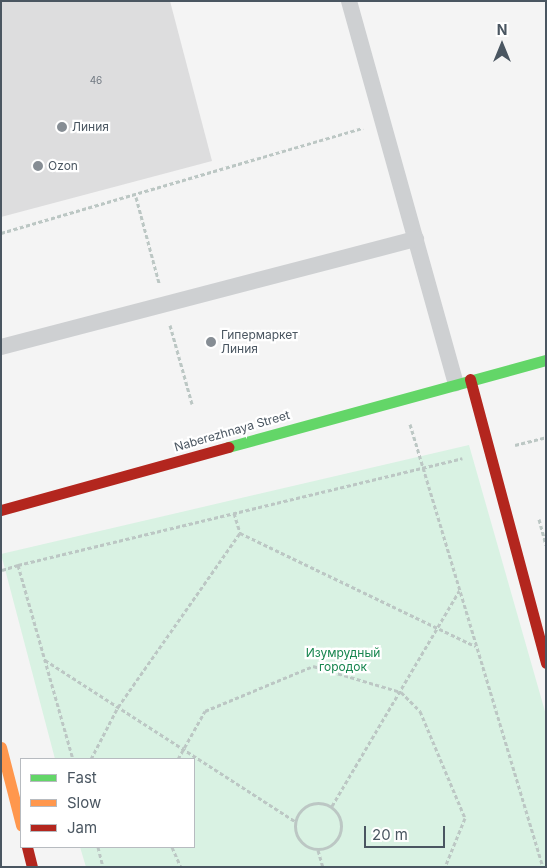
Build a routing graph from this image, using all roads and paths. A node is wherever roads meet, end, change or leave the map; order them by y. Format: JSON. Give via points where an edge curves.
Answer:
{"nodes":[{"id":1,"x":348,"y":1,"type":"edge"},
{"id":2,"x":383,"y":122,"type":"junction"},
{"id":3,"x":1,"y":233,"type":"edge"},
{"id":4,"x":416,"y":239,"type":"junction"},
{"id":5,"x":1,"y":347,"type":"edge"},
{"id":6,"x":546,"y":360,"type":"edge"},
{"id":7,"x":463,"y":381,"type":"junction"},
{"id":8,"x":1,"y":510,"type":"edge"},
{"id":9,"x":234,"y":513,"type":"junction"},
{"id":10,"x":240,"y":533,"type":"junction"},
{"id":11,"x":18,"y":565,"type":"junction"},
{"id":12,"x":2,"y":570,"type":"edge"},
{"id":13,"x":459,"y":591,"type":"junction"},
{"id":14,"x":440,"y":629,"type":"junction"},
{"id":15,"x":476,"y":646,"type":"junction"},
{"id":16,"x":45,"y":660,"type":"junction"},
{"id":17,"x":546,"y":663,"type":"edge"},
{"id":18,"x":401,"y":692,"type":"junction"},
{"id":19,"x":118,"y":707,"type":"junction"},
{"id":20,"x":1,"y":747,"type":"edge"},
{"id":21,"x":183,"y":749,"type":"junction"},
{"id":22,"x":73,"y":758,"type":"edge"},
{"id":23,"x":92,"y":758,"type":"edge"},
{"id":24,"x":178,"y":758,"type":"edge"},
{"id":25,"x":332,"y":806,"type":"junction"},
{"id":26,"x":20,"y":821,"type":"edge"},
{"id":27,"x":295,"y":822,"type":"junction"},
{"id":28,"x":27,"y":848,"type":"edge"},
{"id":29,"x":98,"y":848,"type":"edge"},
{"id":30,"x":172,"y":848,"type":"edge"},
{"id":31,"x":318,"y":850,"type":"junction"},
{"id":32,"x":32,"y":867,"type":"edge"},
{"id":33,"x":103,"y":867,"type":"edge"},
{"id":34,"x":181,"y":867,"type":"edge"},
{"id":35,"x":323,"y":867,"type":"edge"},
{"id":36,"x":445,"y":867,"type":"edge"},
{"id":37,"x":543,"y":867,"type":"edge"}],
"edges":[{"from":1,"to":2,"type":"lane"},
{"from":2,"to":3,"type":"path"},
{"from":2,"to":4,"type":"lane"},
{"from":4,"to":5,"type":"lane"},
{"from":4,"to":7,"type":"lane"},
{"from":6,"to":7,"type":"main road","name":"Naberezhnaya Street"},
{"from":7,"to":8,"type":"main road","name":"Naberezhnaya Street"},
{"from":7,"to":17,"type":"main road"},
{"from":9,"to":10,"type":"path"},
{"from":9,"to":11,"type":"path"},
{"from":9,"to":13,"type":"path","via":[[422,468]]},
{"from":10,"to":14,"type":"path"},
{"from":10,"to":19,"type":"path"},
{"from":11,"to":12,"type":"path"},
{"from":11,"to":16,"type":"path"},
{"from":13,"to":14,"type":"path"},
{"from":13,"to":15,"type":"path"},
{"from":14,"to":15,"type":"path"},
{"from":14,"to":18,"type":"path"},
{"from":15,"to":37,"type":"path"},
{"from":16,"to":19,"type":"path"},
{"from":16,"to":22,"type":"path"},
{"from":18,"to":21,"type":"path","via":[[313,666],[205,711]]},
{"from":18,"to":25,"type":"path"},
{"from":18,"to":36,"type":"path","via":[[420,711],[465,818]]},
{"from":19,"to":21,"type":"path"},
{"from":19,"to":23,"type":"path"},
{"from":20,"to":26,"type":"main road"},
{"from":21,"to":24,"type":"path"},
{"from":21,"to":27,"type":"path"},
{"from":25,"to":27,"type":"path","via":[[318,802],[301,809]]},
{"from":25,"to":31,"type":"path","via":[[342,826],[339,839]]},
{"from":27,"to":31,"type":"path","via":[[301,843]]},
{"from":28,"to":32,"type":"main road"},
{"from":29,"to":33,"type":"path"},
{"from":30,"to":34,"type":"path"},
{"from":31,"to":35,"type":"path"}]}
